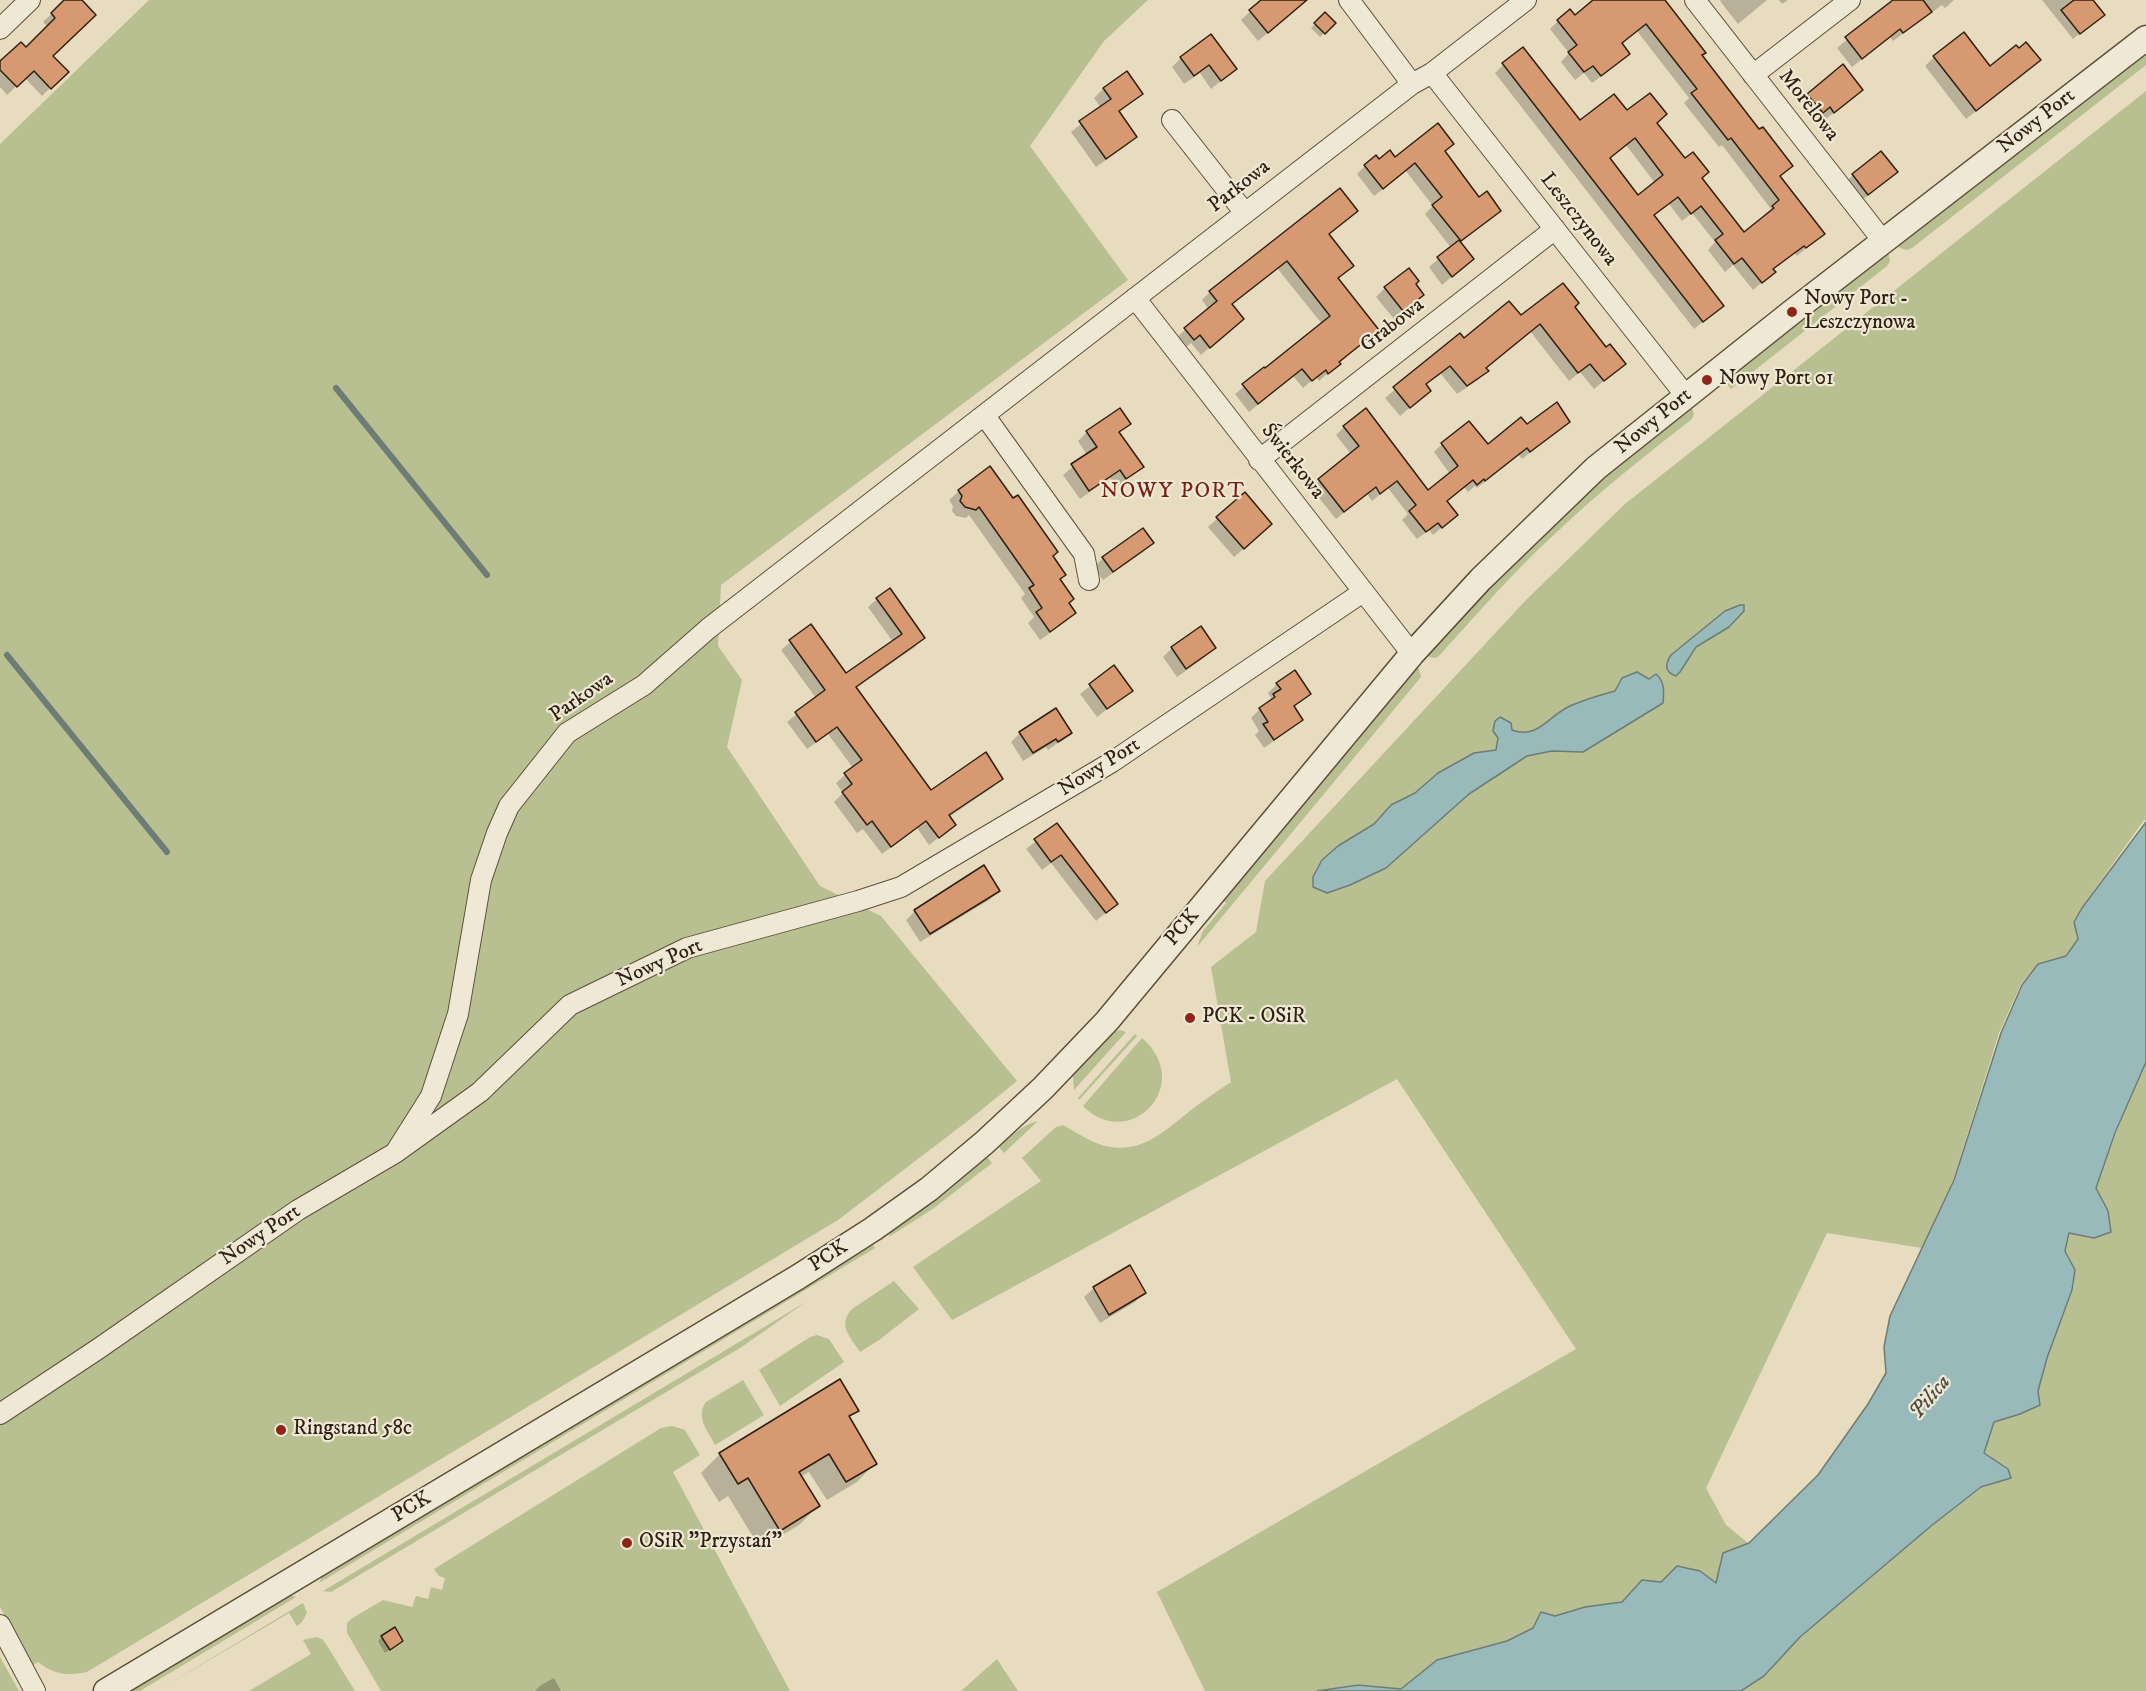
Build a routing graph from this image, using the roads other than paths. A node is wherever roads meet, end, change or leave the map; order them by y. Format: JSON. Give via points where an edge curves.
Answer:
{"nodes":[{"id":1,"x":30,"y":0,"type":"edge"},
{"id":2,"x":1349,"y":0,"type":"edge"},
{"id":3,"x":1526,"y":0,"type":"edge"},
{"id":4,"x":1695,"y":0,"type":"edge"},
{"id":5,"x":1850,"y":0,"type":"edge"},
{"id":6,"x":0,"y":29,"type":"edge"},
{"id":7,"x":2146,"y":38,"type":"edge"},
{"id":8,"x":1432,"y":73,"type":"junction"},
{"id":9,"x":1754,"y":75,"type":"junction"},
{"id":10,"x":1412,"y":84,"type":"junction"},
{"id":11,"x":1172,"y":120,"type":"dead end"},
{"id":12,"x":1245,"y":213,"type":"junction"},
{"id":13,"x":1555,"y":229,"type":"junction"},
{"id":14,"x":1883,"y":241,"type":"junction"},
{"id":15,"x":1135,"y":298,"type":"junction"},
{"id":16,"x":1686,"y":396,"type":"junction"},
{"id":17,"x":985,"y":416,"type":"junction"},
{"id":18,"x":1259,"y":460,"type":"junction"},
{"id":19,"x":1089,"y":580,"type":"dead end"},
{"id":20,"x":1363,"y":592,"type":"junction"},
{"id":21,"x":1412,"y":654,"type":"junction"},
{"id":22,"x":395,"y":1153,"type":"junction"},
{"id":23,"x":0,"y":1414,"type":"edge"},
{"id":24,"x":0,"y":1625,"type":"edge"},
{"id":25,"x":36,"y":1691,"type":"edge"},
{"id":26,"x":106,"y":1691,"type":"edge"}],
"edges":[{"from":1,"to":6,"type":"street"},
{"from":2,"to":10,"type":"street"},
{"from":3,"to":8,"type":"street","name":"Parkowa"},
{"from":4,"to":9,"type":"street","name":"Morelowa"},
{"from":5,"to":9,"type":"street"},
{"from":7,"to":14,"type":"street","name":"Nowy Port"},
{"from":8,"to":10,"type":"street","name":"Parkowa"},
{"from":8,"to":13,"type":"street","name":"Leszczynowa"},
{"from":9,"to":14,"type":"street","name":"Morelowa"},
{"from":10,"to":12,"type":"street","name":"Parkowa"},
{"from":11,"to":12,"type":"street"},
{"from":12,"to":15,"type":"street","name":"Parkowa"},
{"from":13,"to":16,"type":"street","name":"Leszczynowa"},
{"from":13,"to":18,"type":"street","name":"Grabowa"},
{"from":14,"to":16,"type":"street","name":"Nowy Port"},
{"from":15,"to":17,"type":"street","name":"Parkowa"},
{"from":15,"to":18,"type":"street","name":"Świerkowa"},
{"from":16,"to":21,"type":"street","name":"Nowy Port","via":[[1596,468],[1481,579]]},
{"from":17,"to":19,"type":"street","via":[[1084,554]]},
{"from":17,"to":22,"type":"street","name":"Parkowa","via":[[718,621],[644,685],[567,733],[509,806],[497,833],[482,880],[455,1024],[431,1096]]},
{"from":18,"to":20,"type":"street","name":"Świerkowa"},
{"from":20,"to":21,"type":"street","name":"Świerkowa"},
{"from":20,"to":22,"type":"street","name":"Nowy Port","via":[[1112,762],[901,887],[687,948],[570,1005],[480,1092]]},
{"from":21,"to":26,"type":"street","name":"PCK","via":[[1107,1021],[1043,1088],[929,1189],[798,1277]]},
{"from":22,"to":23,"type":"street","name":"Nowy Port","via":[[298,1210]]},
{"from":24,"to":25,"type":"street"}]}
